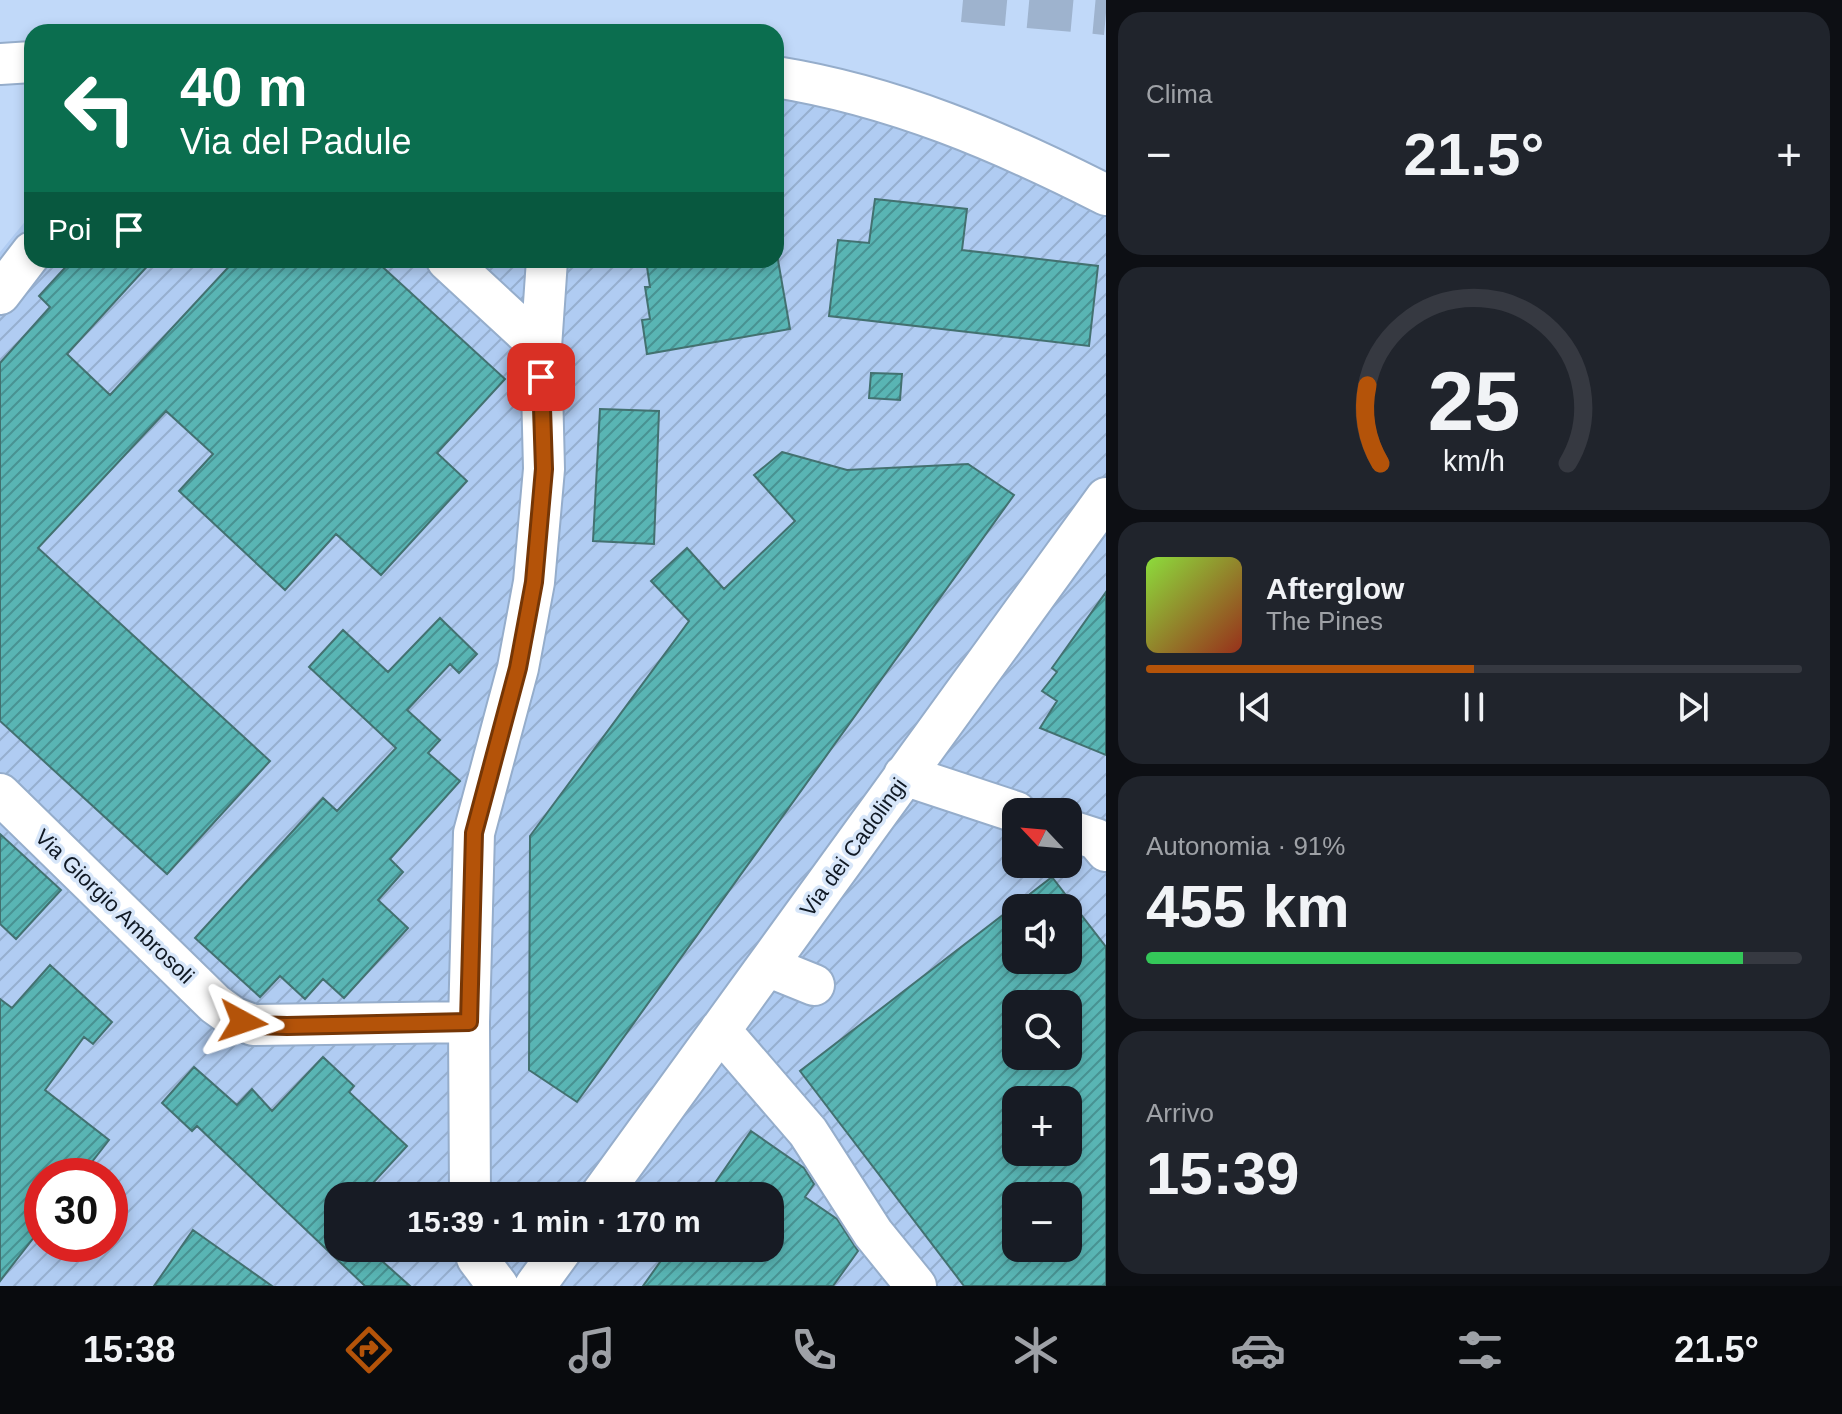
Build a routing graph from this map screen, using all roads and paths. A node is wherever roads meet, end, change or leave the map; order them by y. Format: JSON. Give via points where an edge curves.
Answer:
{"nodes":[{"id":1,"x":24,"y":62,"type":"edge"},
{"id":2,"x":0,"y":64,"type":"edge"},
{"id":3,"x":784,"y":79,"type":"edge"},
{"id":4,"x":1106,"y":195,"type":"edge"},
{"id":5,"x":24,"y":262,"type":"edge"},
{"id":6,"x":456,"y":268,"type":"edge"},
{"id":7,"x":546,"y":268,"type":"edge"},
{"id":8,"x":0,"y":294,"type":"edge"},
{"id":9,"x":541,"y":347,"type":"junction"},
{"id":10,"x":1106,"y":498,"type":"edge"},
{"id":11,"x":904,"y":775,"type":"junction"},
{"id":12,"x":0,"y":794,"type":"edge"},
{"id":13,"x":1002,"y":807,"type":"edge"},
{"id":14,"x":1082,"y":834,"type":"edge"},
{"id":15,"x":1106,"y":851,"type":"edge"},
{"id":16,"x":767,"y":966,"type":"junction"},
{"id":17,"x":814,"y":985,"type":"dead end"},
{"id":18,"x":469,"y":1022,"type":"junction"},
{"id":19,"x":720,"y":1030,"type":"junction"},
{"id":20,"x":470,"y":1182,"type":"edge"},
{"id":21,"x":610,"y":1182,"type":"edge"},
{"id":22,"x":480,"y":1262,"type":"edge"},
{"id":23,"x":553,"y":1262,"type":"edge"},
{"id":24,"x":498,"y":1286,"type":"edge"},
{"id":25,"x":535,"y":1286,"type":"edge"},
{"id":26,"x":916,"y":1286,"type":"edge"}],
"edges":[{"from":1,"to":2,"type":"street"},
{"from":3,"to":4,"type":"street","via":[[924,114],[1022,152]]},
{"from":5,"to":8,"type":"street"},
{"from":6,"to":9,"type":"street"},
{"from":7,"to":9,"type":"street"},
{"from":9,"to":18,"type":"street","via":[[544,469],[534,582],[518,668],[474,833]]},
{"from":10,"to":11,"type":"street","name":"Via dei Cadolingi"},
{"from":11,"to":13,"type":"street"},
{"from":11,"to":16,"type":"street","name":"Via dei Cadolingi"},
{"from":12,"to":18,"type":"street","name":"Via Giorgio Ambrosoli","via":[[215,1004],[243,1022]]},
{"from":14,"to":15,"type":"street","via":[[1096,839]]},
{"from":16,"to":17,"type":"street"},
{"from":16,"to":19,"type":"street","name":"Via dei Cadolingi"},
{"from":18,"to":20,"type":"street"},
{"from":19,"to":21,"type":"street","name":"Via dei Cadolingi"},
{"from":19,"to":26,"type":"street","via":[[808,1132],[873,1233]]},
{"from":22,"to":24,"type":"street"},
{"from":23,"to":25,"type":"street"}]}
